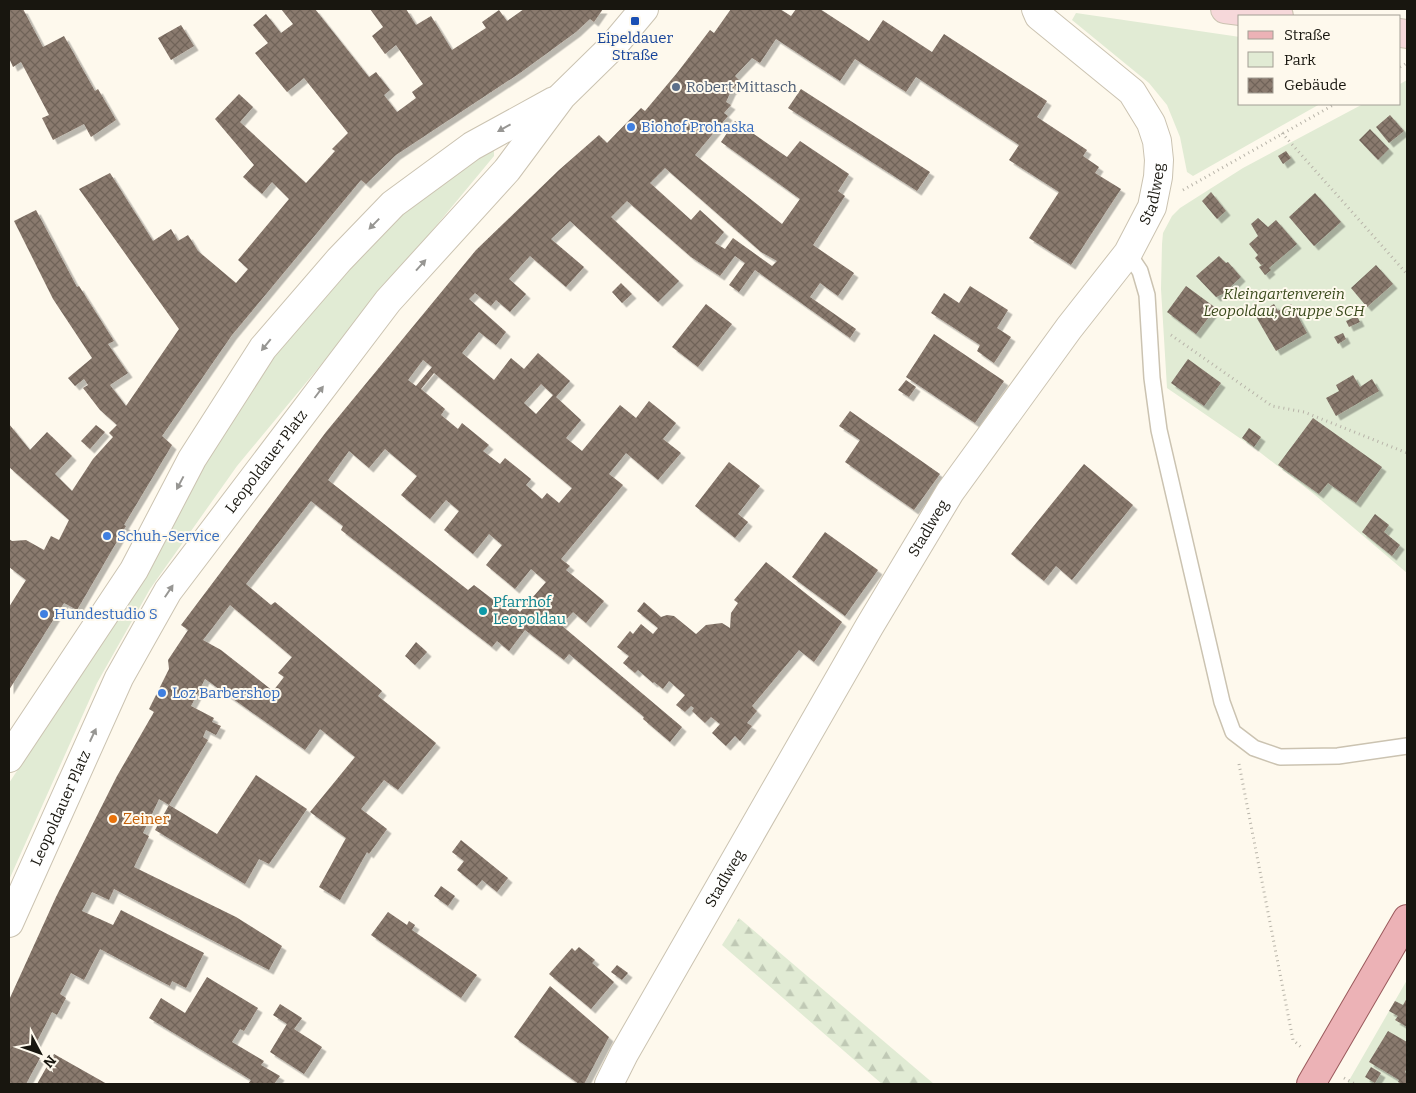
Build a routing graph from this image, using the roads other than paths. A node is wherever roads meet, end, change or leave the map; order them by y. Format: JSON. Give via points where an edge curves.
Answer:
{"nodes":[{"id":1,"x":644,"y":9,"type":"edge"},
{"id":2,"x":1036,"y":9,"type":"edge"},
{"id":3,"x":1225,"y":9,"type":"edge"},
{"id":4,"x":1271,"y":15,"type":"edge"},
{"id":5,"x":562,"y":96,"type":"junction"},
{"id":6,"x":1128,"y":253,"type":"junction"},
{"id":7,"x":1407,"y":746,"type":"edge"},
{"id":8,"x":9,"y":758,"type":"edge"},
{"id":9,"x":1407,"y":919,"type":"edge"},
{"id":10,"x":9,"y":923,"type":"edge"},
{"id":11,"x":1317,"y":1075,"type":"edge"},
{"id":12,"x":609,"y":1084,"type":"edge"}],
"edges":[{"from":1,"to":5,"type":"street","name":"Leopoldauer Platz","via":[[613,46]]},
{"from":2,"to":6,"type":"street","name":"Stadlweg","via":[[1039,16],[1132,92],[1151,123],[1157,141],[1158,177],[1152,207]]},
{"from":3,"to":4,"type":"main road"},
{"from":5,"to":8,"type":"street","name":"Leopoldauer Platz","one_way":true,"via":[[472,146],[393,204],[262,348],[192,459],[134,570]]},
{"from":10,"to":5,"type":"street","name":"Leopoldauer Platz","one_way":true,"via":[[119,678],[168,591],[388,301],[507,170]]},
{"from":6,"to":7,"type":"lane","via":[[1140,271],[1147,295],[1159,430],[1222,702],[1232,732],[1254,748],[1280,757],[1338,756]]},
{"from":6,"to":12,"type":"street","name":"Stadlweg","via":[[1069,328],[950,492],[869,627]]},
{"from":9,"to":11,"type":"main road"}]}
